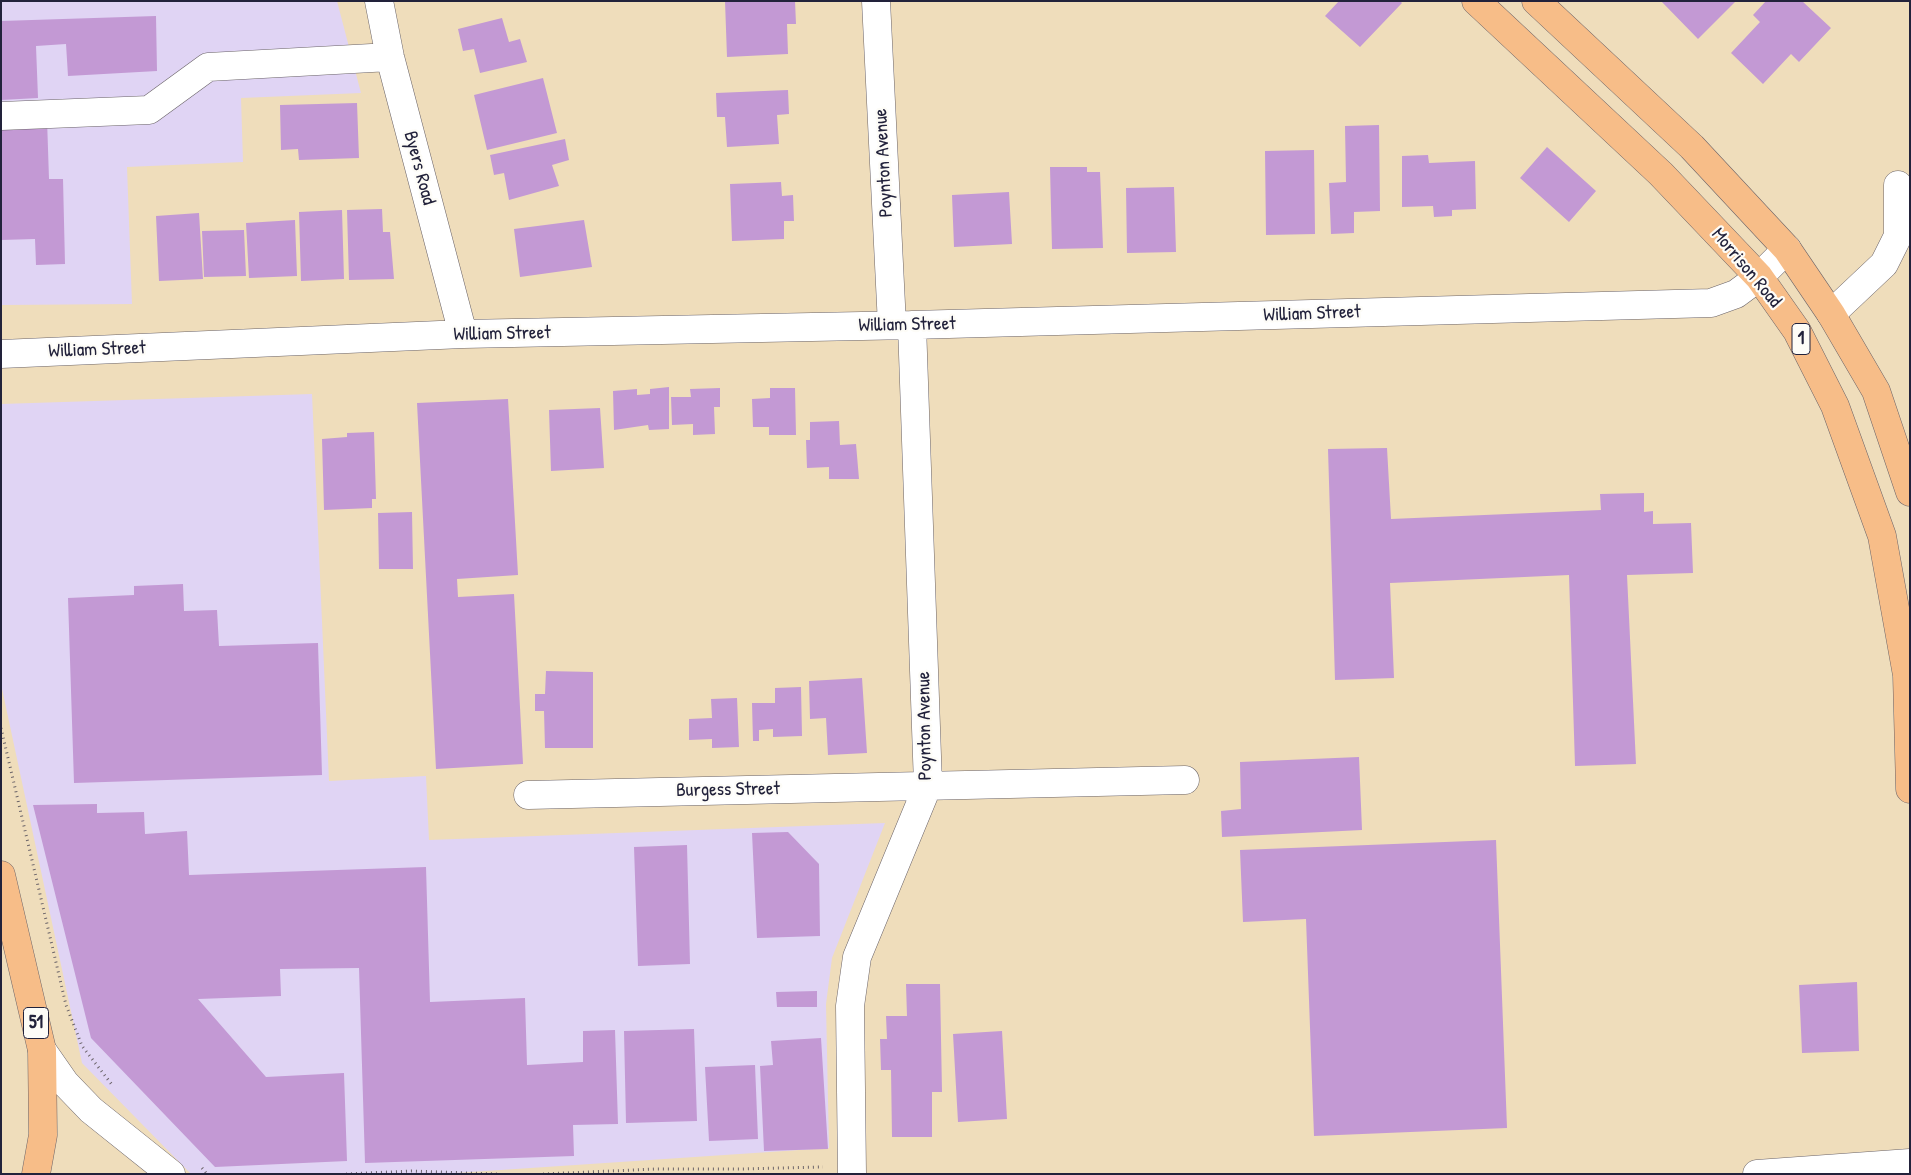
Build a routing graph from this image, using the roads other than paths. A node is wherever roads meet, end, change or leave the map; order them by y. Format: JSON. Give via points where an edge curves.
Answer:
{"nodes":[{"id":1,"x":379,"y":1,"type":"edge"},
{"id":2,"x":876,"y":1,"type":"edge"},
{"id":3,"x":1476,"y":1,"type":"edge"},
{"id":4,"x":1536,"y":1,"type":"edge"},
{"id":5,"x":390,"y":56,"type":"junction"},
{"id":6,"x":1,"y":116,"type":"edge"},
{"id":7,"x":1898,"y":185,"type":"dead end"},
{"id":8,"x":1786,"y":249,"type":"junction"},
{"id":9,"x":1759,"y":277,"type":"junction"},
{"id":10,"x":1831,"y":314,"type":"junction"},
{"id":11,"x":902,"y":325,"type":"junction"},
{"id":12,"x":463,"y":334,"type":"junction"},
{"id":13,"x":4,"y":353,"type":"edge"},
{"id":14,"x":1910,"y":492,"type":"edge"},
{"id":15,"x":1185,"y":780,"type":"dead end"},
{"id":16,"x":1910,"y":782,"type":"edge"},
{"id":17,"x":928,"y":785,"type":"junction"},
{"id":18,"x":1910,"y":789,"type":"edge"},
{"id":19,"x":528,"y":795,"type":"dead end"},
{"id":20,"x":1,"y":875,"type":"edge"},
{"id":21,"x":42,"y":1050,"type":"junction"},
{"id":22,"x":1910,"y":1163,"type":"edge"},
{"id":23,"x":852,"y":1168,"type":"edge"},
{"id":24,"x":36,"y":1174,"type":"edge"},
{"id":25,"x":171,"y":1174,"type":"edge"},
{"id":26,"x":1757,"y":1174,"type":"edge"}],
"edges":[{"from":1,"to":5,"type":"street","name":"Byers Road"},
{"from":2,"to":11,"type":"street","name":"Poynton Avenue"},
{"from":3,"to":9,"type":"main road","name":"Morrison Road","number":"1","via":[[1661,174]]},
{"from":4,"to":8,"type":"main road","number":"1","via":[[1692,147]]},
{"from":5,"to":6,"type":"street","via":[[208,66],[149,110]]},
{"from":5,"to":12,"type":"street","name":"Byers Road"},
{"from":7,"to":10,"type":"street","via":[[1898,236],[1884,264]]},
{"from":8,"to":9,"type":"street","name":"William Street"},
{"from":8,"to":10,"type":"main road","number":"1"},
{"from":9,"to":11,"type":"street","name":"William Street","via":[[1736,294],[1711,303]]},
{"from":9,"to":16,"type":"main road","name":"Morrison Road","number":"1","via":[[1797,331],[1835,406],[1882,536],[1908,675]]},
{"from":10,"to":14,"type":"main road","number":"1","via":[[1876,391]]},
{"from":11,"to":12,"type":"street","name":"William Street"},
{"from":11,"to":17,"type":"street","name":"Poynton Avenue"},
{"from":12,"to":13,"type":"street","name":"William Street"},
{"from":15,"to":17,"type":"street","name":"Burgess Street"},
{"from":16,"to":18,"type":"main road","name":"Morrison Road","number":"1"},
{"from":17,"to":19,"type":"street","name":"Burgess Street"},
{"from":17,"to":23,"type":"street","name":"Poynton Avenue","via":[[857,957],[850,1006]]},
{"from":20,"to":21,"type":"main road","number":"51"},
{"from":21,"to":24,"type":"main road","number":"51","via":[[43,1134]]},
{"from":21,"to":25,"type":"street","via":[[65,1083],[91,1110]]},
{"from":22,"to":26,"type":"street"}]}
